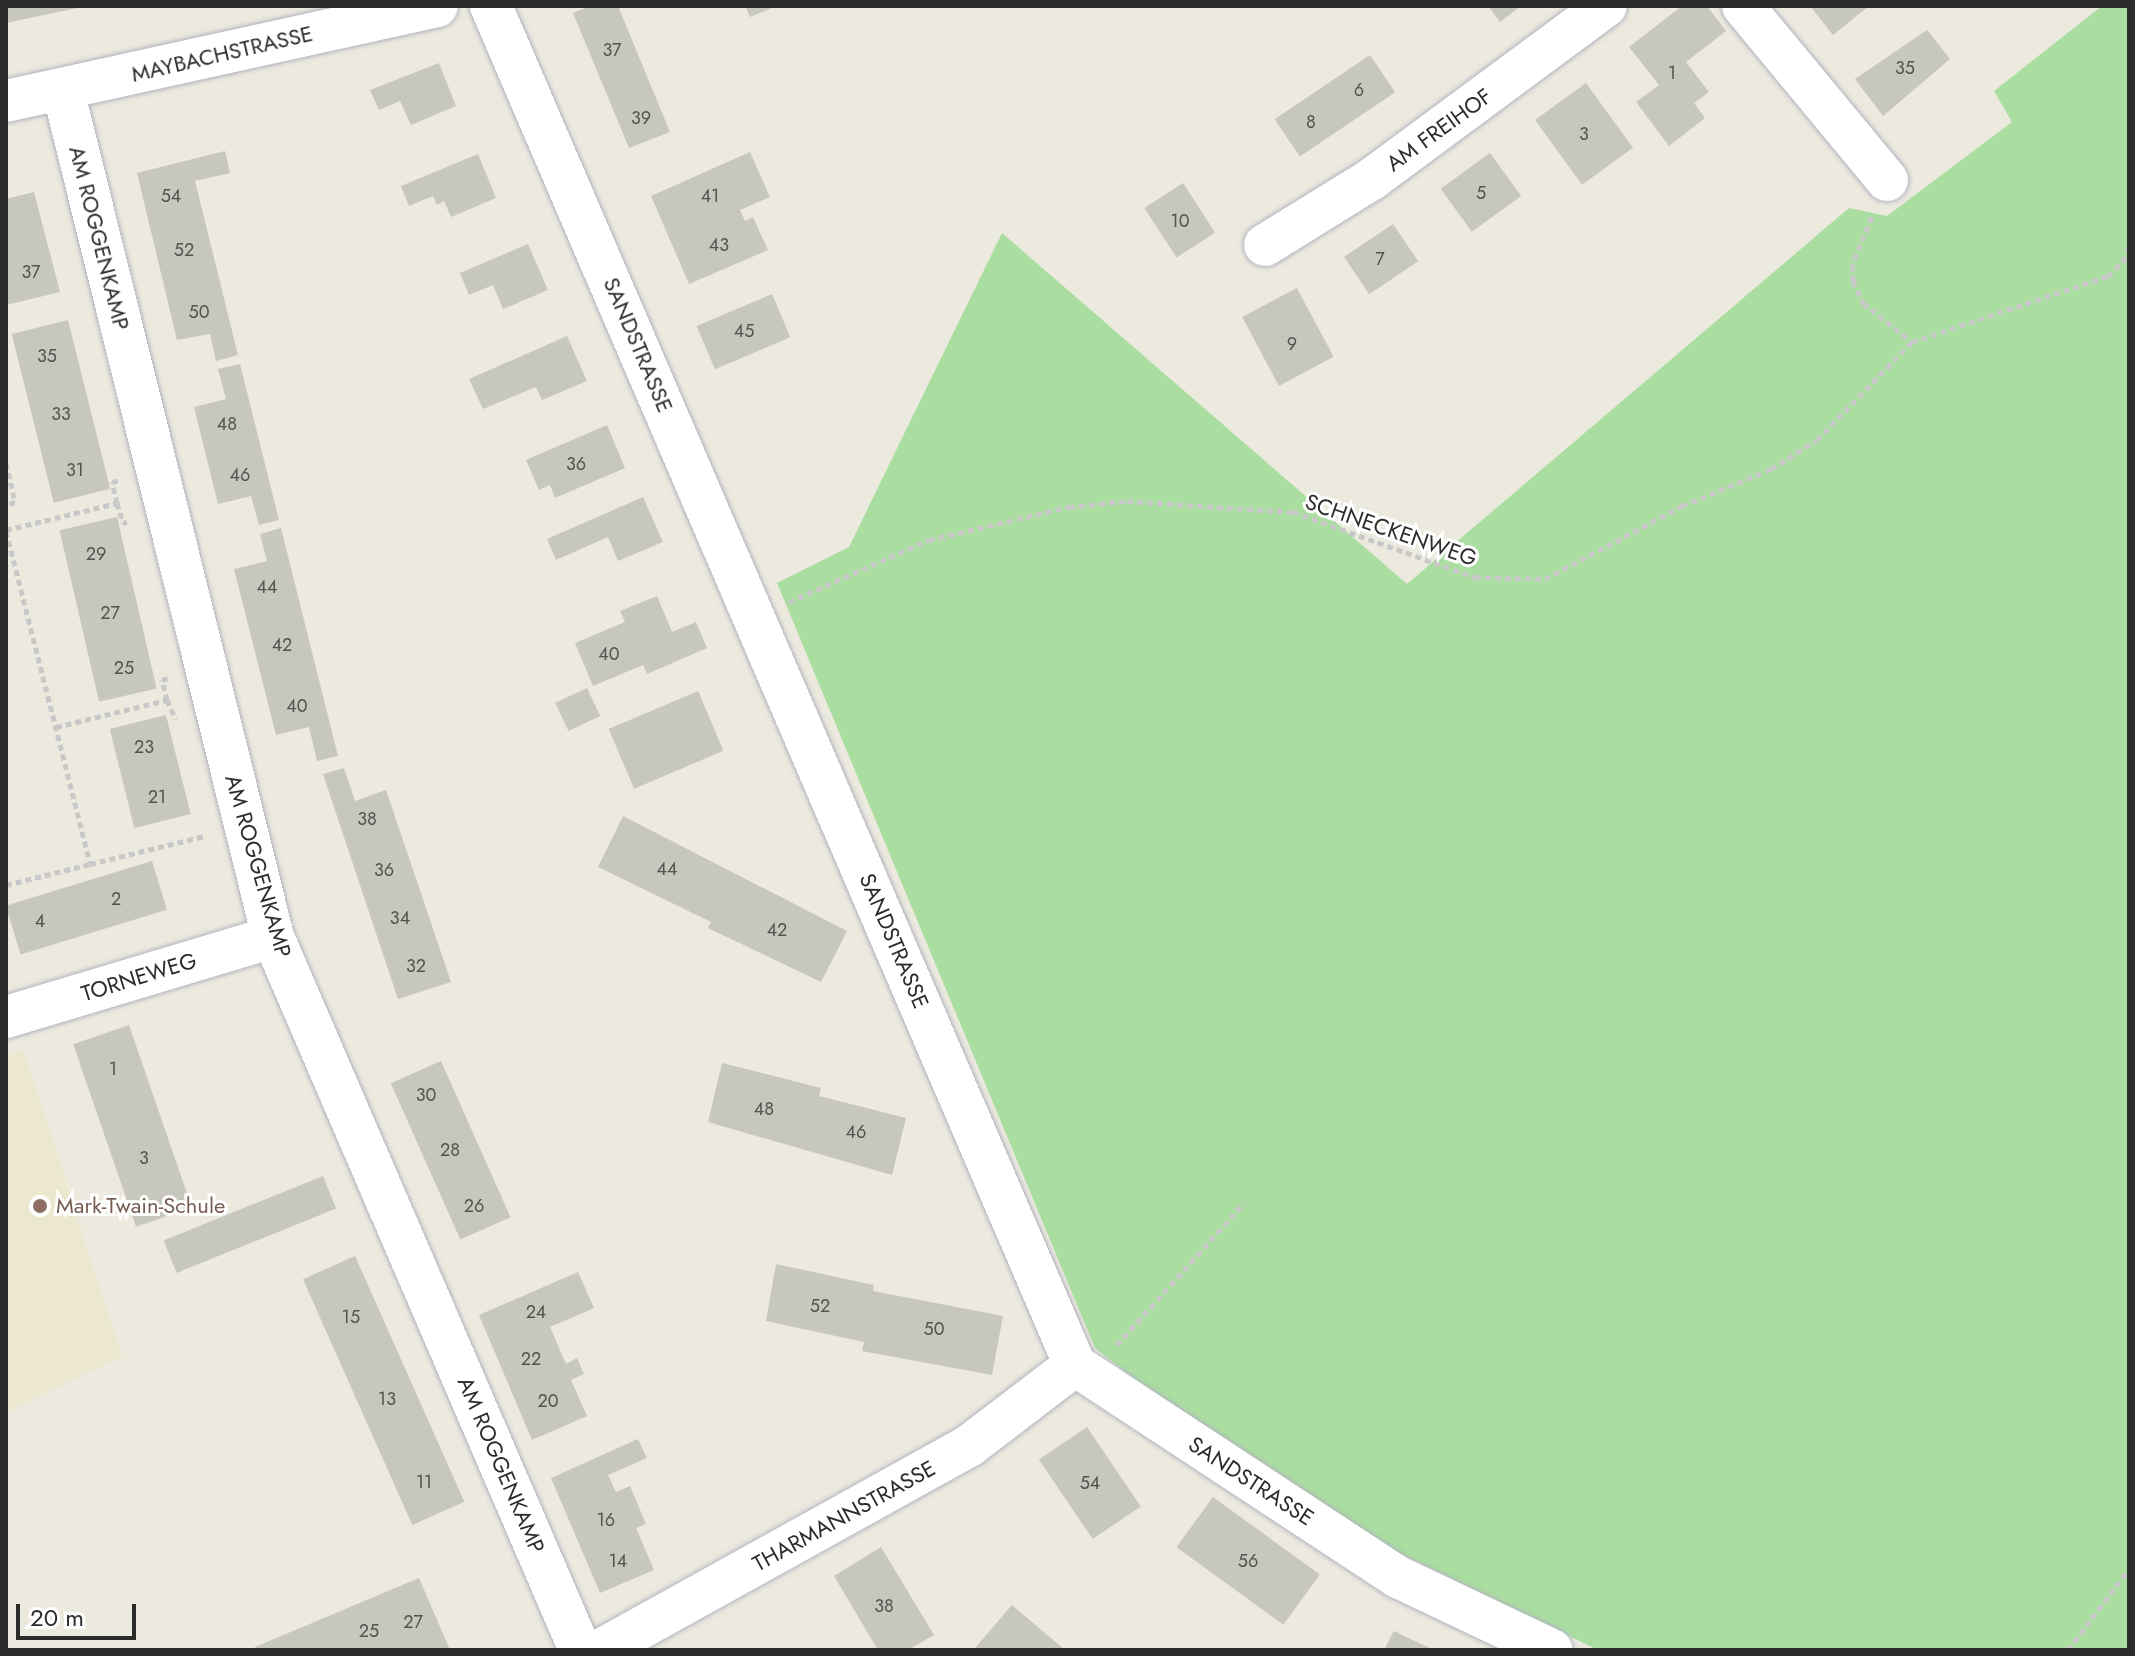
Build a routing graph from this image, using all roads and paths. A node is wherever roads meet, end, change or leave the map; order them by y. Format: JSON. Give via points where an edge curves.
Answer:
{"nodes":[{"id":1,"x":437,"y":6,"type":"edge"},
{"id":2,"x":491,"y":6,"type":"edge"},
{"id":3,"x":1606,"y":6,"type":"edge"},
{"id":4,"x":1743,"y":6,"type":"edge"},
{"id":5,"x":63,"y":90,"type":"junction"},
{"id":6,"x":6,"y":101,"type":"edge"},
{"id":7,"x":1887,"y":180,"type":"joint"},
{"id":8,"x":1265,"y":245,"type":"dead end"},
{"id":9,"x":2129,"y":247,"type":"edge"},
{"id":10,"x":1912,"y":342,"type":"junction"},
{"id":11,"x":6,"y":463,"type":"edge"},
{"id":12,"x":8,"y":476,"type":"edge"},
{"id":13,"x":6,"y":505,"type":"edge"},
{"id":14,"x":167,"y":513,"type":"junction"},
{"id":15,"x":6,"y":530,"type":"edge"},
{"id":16,"x":756,"y":619,"type":"junction"},
{"id":17,"x":215,"y":709,"type":"junction"},
{"id":18,"x":56,"y":727,"type":"junction"},
{"id":19,"x":245,"y":827,"type":"junction"},
{"id":20,"x":90,"y":864,"type":"junction"},
{"id":21,"x":6,"y":885,"type":"edge"},
{"id":22,"x":273,"y":937,"type":"junction"},
{"id":23,"x":6,"y":1017,"type":"edge"},
{"id":24,"x":1244,"y":1203,"type":"dead end"},
{"id":25,"x":1082,"y":1370,"type":"junction"},
{"id":26,"x":2129,"y":1569,"type":"edge"},
{"id":27,"x":580,"y":1650,"type":"edge"},
{"id":28,"x":601,"y":1650,"type":"edge"},
{"id":29,"x":1552,"y":1650,"type":"edge"},
{"id":30,"x":2068,"y":1650,"type":"edge"}],
"edges":[{"from":1,"to":5,"type":"street","name":"MAYBACHSTRASSE"},
{"from":2,"to":16,"type":"street","name":"SANDSTRASSE"},
{"from":3,"to":8,"type":"street","name":"AM FREIHOF","via":[[1372,179]]},
{"from":4,"to":7,"type":"street"},
{"from":5,"to":6,"type":"street","name":"MAYBACHSTRASSE"},
{"from":5,"to":14,"type":"street","name":"AM ROGGENKAMP"},
{"from":7,"to":10,"type":"path","via":[[1852,265],[1853,281],[1863,303]]},
{"from":9,"to":10,"type":"path","name":"SCHNECKENWEG","via":[[2108,276]]},
{"from":10,"to":16,"type":"path","name":"SCHNECKENWEG","via":[[1817,440],[1771,469],[1682,506],[1545,579],[1475,577],[1293,512],[1127,501],[1069,507],[929,540]]},
{"from":11,"to":12,"type":"path"},
{"from":12,"to":13,"type":"path","via":[[15,502]]},
{"from":14,"to":15,"type":"path","via":[[123,523],[117,503]]},
{"from":14,"to":17,"type":"street","name":"AM ROGGENKAMP"},
{"from":15,"to":18,"type":"path"},
{"from":16,"to":25,"type":"street","name":"SANDSTRASSE"},
{"from":17,"to":18,"type":"path","via":[[173,720],[167,700]]},
{"from":17,"to":19,"type":"street","name":"AM ROGGENKAMP"},
{"from":18,"to":20,"type":"path"},
{"from":19,"to":20,"type":"path"},
{"from":19,"to":22,"type":"street","name":"AM ROGGENKAMP"},
{"from":20,"to":21,"type":"path"},
{"from":22,"to":23,"type":"street","name":"TORNEWEG"},
{"from":22,"to":27,"type":"street","name":"AM ROGGENKAMP"},
{"from":24,"to":25,"type":"path"},
{"from":25,"to":28,"type":"street","name":"THARMANNSTRASSE","via":[[969,1446]]},
{"from":25,"to":29,"type":"street","name":"SANDSTRASSE","via":[[1398,1577]]},
{"from":26,"to":30,"type":"path"}]}
